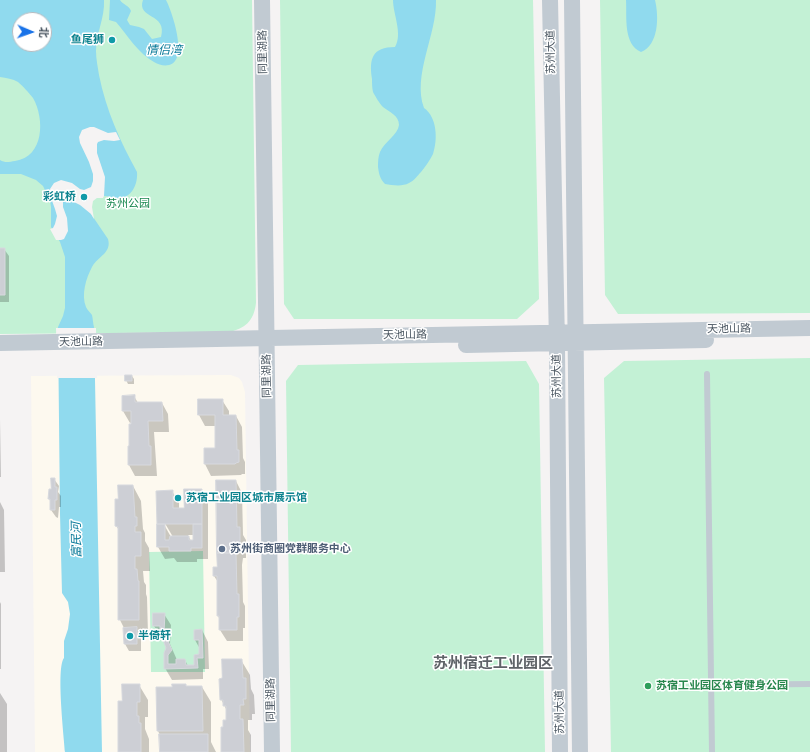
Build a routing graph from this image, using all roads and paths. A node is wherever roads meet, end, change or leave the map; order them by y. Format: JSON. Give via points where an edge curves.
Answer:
{"nodes":[{"id":1,"x":262,"y":0,"type":"edge"},
{"id":2,"x":550,"y":0,"type":"edge"},
{"id":3,"x":572,"y":0,"type":"edge"},
{"id":4,"x":810,"y":328,"type":"edge"},
{"id":5,"x":556,"y":337,"type":"junction"},
{"id":6,"x":576,"y":337,"type":"junction"},
{"id":7,"x":810,"y":338,"type":"edge"},
{"id":8,"x":0,"y":343,"type":"edge"},
{"id":9,"x":266,"y":343,"type":"junction"},
{"id":10,"x":27,"y":347,"type":"junction"},
{"id":11,"x":0,"y":352,"type":"edge"},
{"id":12,"x":707,"y":374,"type":"dead end"},
{"id":13,"x":810,"y":684,"type":"edge"},
{"id":14,"x":711,"y":685,"type":"junction"},
{"id":15,"x":272,"y":752,"type":"edge"},
{"id":16,"x":560,"y":752,"type":"edge"},
{"id":17,"x":580,"y":752,"type":"edge"},
{"id":18,"x":712,"y":752,"type":"edge"}],
"edges":[{"from":1,"to":9,"type":"street","name":"同里湖路"},
{"from":2,"to":5,"type":"street","name":"苏州大道"},
{"from":3,"to":6,"type":"street","name":"苏州大道"},
{"from":4,"to":6,"type":"street","name":"天池山路"},
{"from":5,"to":6,"type":"street","name":"天池山路"},
{"from":5,"to":9,"type":"street","name":"天池山路"},
{"from":5,"to":16,"type":"street","name":"苏州大道"},
{"from":6,"to":7,"type":"street","name":"天池山路"},
{"from":6,"to":17,"type":"street","name":"苏州大道"},
{"from":8,"to":10,"type":"street"},
{"from":9,"to":10,"type":"street","name":"天池山路"},
{"from":9,"to":15,"type":"street","name":"同里湖路"},
{"from":10,"to":11,"type":"street"},
{"from":12,"to":14,"type":"lane"},
{"from":13,"to":14,"type":"lane"},
{"from":14,"to":18,"type":"lane"}]}
